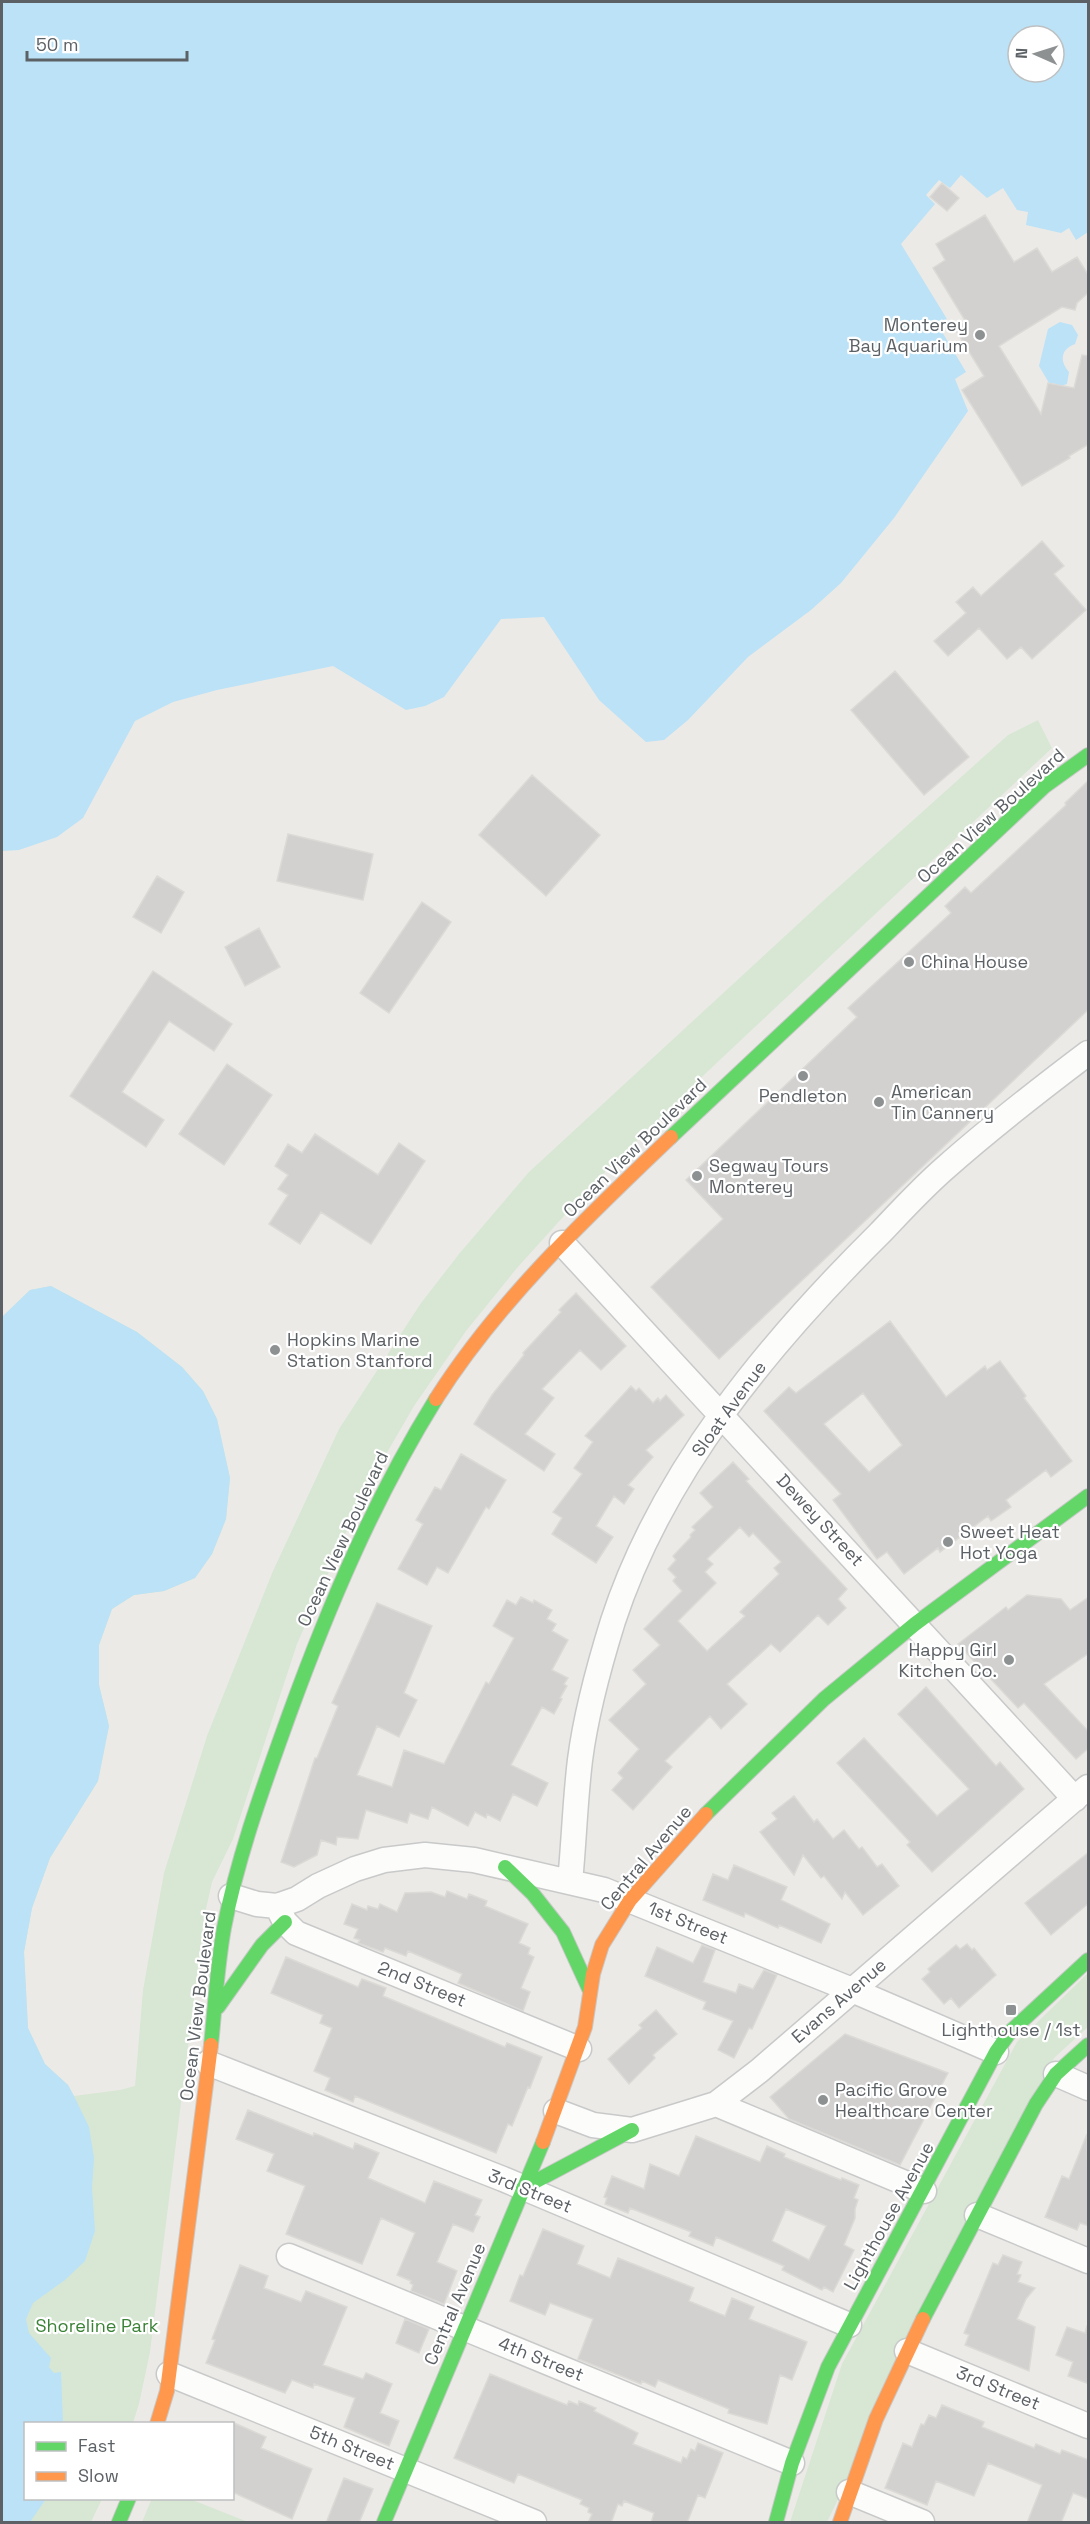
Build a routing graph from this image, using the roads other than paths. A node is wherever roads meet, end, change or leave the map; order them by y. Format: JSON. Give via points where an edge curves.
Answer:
{"nodes":[{"id":1,"x":1089,"y":755,"type":"edge"},
{"id":2,"x":1089,"y":1053,"type":"edge"},
{"id":3,"x":562,"y":1243,"type":"junction"},
{"id":4,"x":722,"y":1414,"type":"junction"},
{"id":5,"x":1089,"y":1496,"type":"edge"},
{"id":6,"x":915,"y":1624,"type":"junction"},
{"id":7,"x":1082,"y":1793,"type":"edge"},
{"id":8,"x":505,"y":1867,"type":"junction"},
{"id":9,"x":570,"y":1882,"type":"junction"},
{"id":10,"x":231,"y":1896,"type":"junction"},
{"id":11,"x":630,"y":1900,"type":"junction"},
{"id":12,"x":281,"y":1914,"type":"junction"},
{"id":13,"x":1089,"y":1960,"type":"edge"},
{"id":14,"x":852,"y":1990,"type":"junction"},
{"id":15,"x":590,"y":1991,"type":"junction"},
{"id":16,"x":214,"y":2014,"type":"junction"},
{"id":17,"x":1089,"y":2045,"type":"edge"},
{"id":18,"x":579,"y":2049,"type":"junction"},
{"id":19,"x":996,"y":2052,"type":"junction"},
{"id":20,"x":208,"y":2063,"type":"junction"},
{"id":21,"x":1056,"y":2074,"type":"junction"},
{"id":22,"x":1089,"y":2088,"type":"edge"},
{"id":23,"x":716,"y":2104,"type":"junction"},
{"id":24,"x":556,"y":2111,"type":"junction"},
{"id":25,"x":633,"y":2130,"type":"junction"},
{"id":26,"x":523,"y":2188,"type":"junction"},
{"id":27,"x":924,"y":2191,"type":"junction"},
{"id":28,"x":977,"y":2215,"type":"junction"},
{"id":29,"x":289,"y":2256,"type":"dead end"},
{"id":30,"x":1089,"y":2260,"type":"edge"},
{"id":31,"x":849,"y":2325,"type":"junction"},
{"id":32,"x":464,"y":2327,"type":"junction"},
{"id":33,"x":907,"y":2351,"type":"junction"},
{"id":34,"x":169,"y":2374,"type":"junction"},
{"id":35,"x":157,"y":2422,"type":"edge"},
{"id":36,"x":1089,"y":2426,"type":"edge"},
{"id":37,"x":792,"y":2463,"type":"junction"},
{"id":38,"x":406,"y":2470,"type":"junction"},
{"id":39,"x":849,"y":2492,"type":"junction"},
{"id":40,"x":129,"y":2500,"type":"edge"},
{"id":41,"x":119,"y":2523,"type":"edge"},
{"id":42,"x":384,"y":2523,"type":"edge"},
{"id":43,"x":534,"y":2523,"type":"edge"},
{"id":44,"x":776,"y":2523,"type":"edge"},
{"id":45,"x":840,"y":2523,"type":"edge"},
{"id":46,"x":922,"y":2523,"type":"edge"}],
"edges":[{"from":1,"to":3,"type":"main road","name":"Ocean View Boulevard","via":[[1045,786]]},
{"from":2,"to":4,"type":"street","name":"Sloat Avenue","via":[[942,1170],[824,1291]]},
{"from":3,"to":4,"type":"street","name":"Dewey Street"},
{"from":3,"to":10,"type":"main road","name":"Ocean View Boulevard","via":[[476,1343],[443,1388],[366,1524],[313,1647],[248,1833]]},
{"from":4,"to":6,"type":"street","name":"Dewey Street"},
{"from":4,"to":9,"type":"street","name":"Sloat Avenue","via":[[667,1500],[641,1551],[614,1620],[587,1717]]},
{"from":5,"to":6,"type":"main road","name":"Central Avenue"},
{"from":6,"to":7,"type":"street","name":"Dewey Street"},
{"from":6,"to":11,"type":"main road","name":"Central Avenue","via":[[824,1699],[758,1761],[693,1827]]},
{"from":7,"to":14,"type":"street","name":"Evans Avenue"},
{"from":8,"to":9,"type":"street","name":"1st Street"},
{"from":8,"to":12,"type":"street","name":"1st Street","via":[[450,1856],[404,1857],[355,1869],[318,1886]]},
{"from":8,"to":15,"type":"main road","via":[[563,1932]]},
{"from":9,"to":11,"type":"street","name":"1st Street"},
{"from":10,"to":12,"type":"street"},
{"from":10,"to":16,"type":"main road","name":"Ocean View Boulevard"},
{"from":11,"to":14,"type":"street","name":"1st Street"},
{"from":11,"to":15,"type":"main road","name":"Central Avenue","via":[[602,1945]]},
{"from":12,"to":16,"type":"main road"},
{"from":12,"to":18,"type":"street","name":"2nd Street","via":[[296,1933]]},
{"from":13,"to":19,"type":"main road","name":"Lighthouse Avenue","via":[[1010,2032]]},
{"from":14,"to":19,"type":"street","name":"1st Street"},
{"from":14,"to":23,"type":"street","name":"Evans Avenue"},
{"from":15,"to":18,"type":"main road","name":"Central Avenue"},
{"from":16,"to":20,"type":"main road","name":"Ocean View Boulevard"},
{"from":17,"to":21,"type":"main road"},
{"from":18,"to":24,"type":"main road","name":"Central Avenue"},
{"from":19,"to":27,"type":"main road","name":"Lighthouse Avenue"},
{"from":20,"to":26,"type":"street","name":"3rd Street"},
{"from":20,"to":34,"type":"main road","name":"Ocean View Boulevard"},
{"from":21,"to":22,"type":"street"},
{"from":21,"to":28,"type":"main road"},
{"from":23,"to":25,"type":"street","name":"Evans Avenue"},
{"from":23,"to":27,"type":"street"},
{"from":24,"to":25,"type":"street","name":"Evans Avenue","via":[[593,2125]]},
{"from":24,"to":26,"type":"main road","name":"Central Avenue"},
{"from":25,"to":26,"type":"main road"},
{"from":26,"to":31,"type":"street","name":"3rd Street"},
{"from":26,"to":32,"type":"main road","name":"Central Avenue"},
{"from":27,"to":31,"type":"main road","name":"Lighthouse Avenue"},
{"from":28,"to":30,"type":"street"},
{"from":28,"to":33,"type":"main road"},
{"from":29,"to":32,"type":"street","name":"4th Street"},
{"from":31,"to":37,"type":"main road","name":"Lighthouse Avenue","via":[[817,2392]]},
{"from":32,"to":37,"type":"street","name":"4th Street"},
{"from":32,"to":38,"type":"main road","name":"Central Avenue"},
{"from":33,"to":36,"type":"street","name":"3rd Street"},
{"from":33,"to":39,"type":"main road"},
{"from":34,"to":35,"type":"main road","name":"Ocean View Boulevard"},
{"from":34,"to":38,"type":"street","name":"5th Street"},
{"from":37,"to":44,"type":"main road","name":"Lighthouse Avenue"},
{"from":38,"to":42,"type":"main road","name":"Central Avenue"},
{"from":38,"to":43,"type":"street","name":"5th Street"},
{"from":39,"to":45,"type":"main road"},
{"from":39,"to":46,"type":"street"},
{"from":40,"to":41,"type":"main road"}]}
